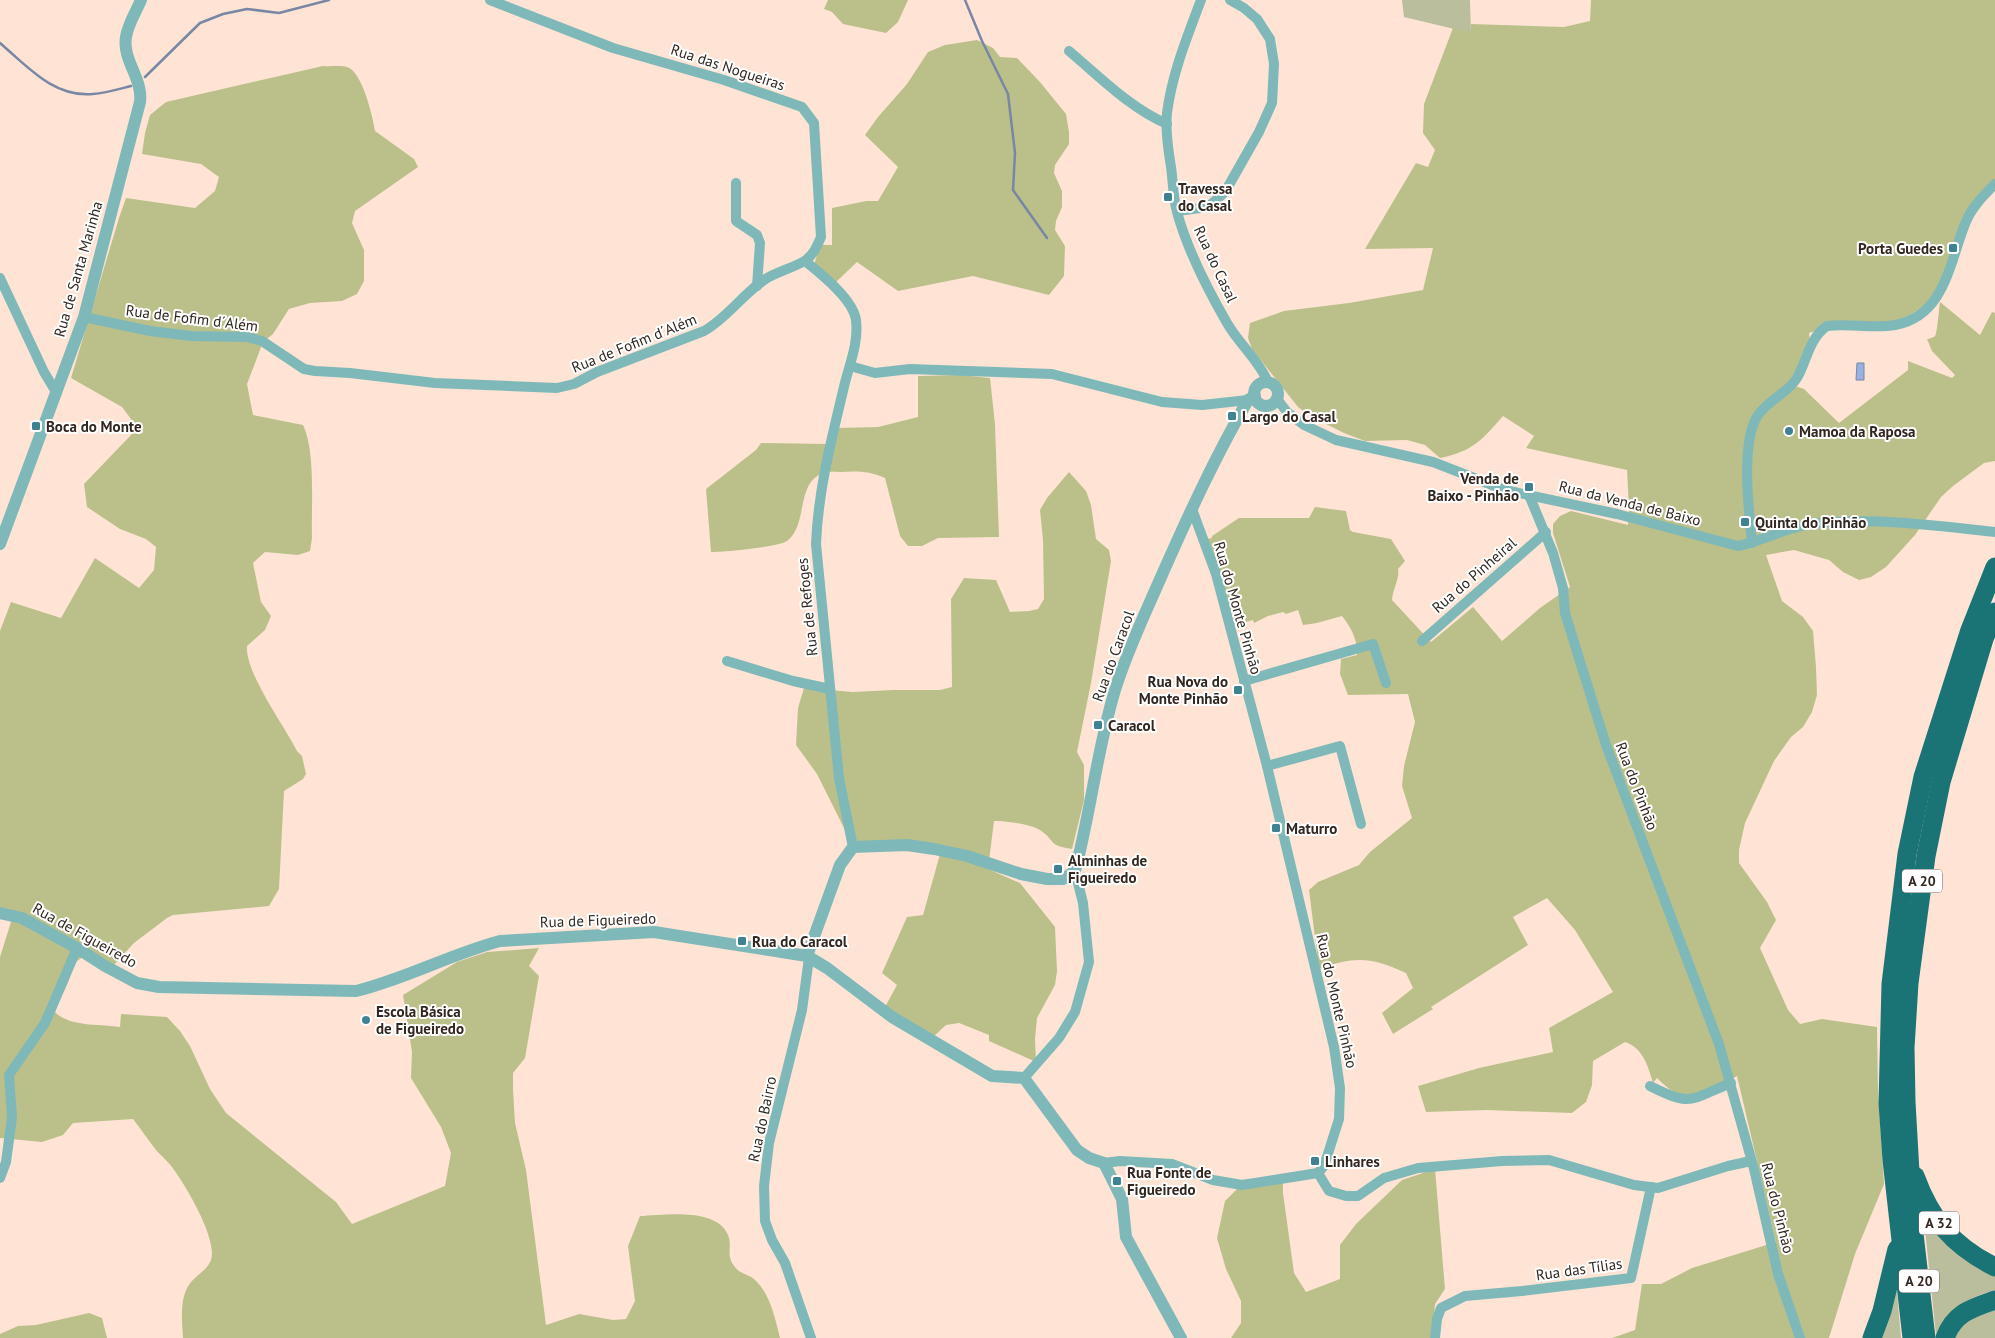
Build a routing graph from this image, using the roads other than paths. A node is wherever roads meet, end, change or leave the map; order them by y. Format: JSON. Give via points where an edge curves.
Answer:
{"nodes":[{"id":1,"x":141,"y":0,"type":"edge"},
{"id":2,"x":490,"y":0,"type":"edge"},
{"id":3,"x":1201,"y":0,"type":"edge"},
{"id":4,"x":1230,"y":0,"type":"edge"},
{"id":5,"x":1069,"y":51,"type":"dead end"},
{"id":6,"x":1167,"y":124,"type":"junction"},
{"id":7,"x":736,"y":184,"type":"dead end"},
{"id":8,"x":1995,"y":184,"type":"edge"},
{"id":9,"x":1177,"y":211,"type":"junction"},
{"id":10,"x":805,"y":261,"type":"junction"},
{"id":11,"x":0,"y":278,"type":"edge"},
{"id":12,"x":757,"y":286,"type":"junction"},
{"id":13,"x":84,"y":317,"type":"junction"},
{"id":14,"x":850,"y":366,"type":"junction"},
{"id":15,"x":1268,"y":382,"type":"junction"},
{"id":16,"x":56,"y":392,"type":"junction"},
{"id":17,"x":1251,"y":398,"type":"junction"},
{"id":18,"x":1277,"y":399,"type":"junction"},
{"id":19,"x":1529,"y":495,"type":"junction"},
{"id":20,"x":1192,"y":508,"type":"junction"},
{"id":21,"x":1546,"y":532,"type":"junction"},
{"id":22,"x":1995,"y":532,"type":"edge"},
{"id":23,"x":1752,"y":543,"type":"junction"},
{"id":24,"x":0,"y":544,"type":"edge"},
{"id":25,"x":1995,"y":567,"type":"edge"},
{"id":26,"x":1995,"y":612,"type":"edge"},
{"id":27,"x":1422,"y":641,"type":"dead end"},
{"id":28,"x":727,"y":661,"type":"dead end"},
{"id":29,"x":1244,"y":681,"type":"junction"},
{"id":30,"x":1386,"y":683,"type":"dead end"},
{"id":31,"x":830,"y":690,"type":"junction"},
{"id":32,"x":1266,"y":766,"type":"junction"},
{"id":33,"x":1361,"y":824,"type":"dead end"},
{"id":34,"x":853,"y":847,"type":"junction"},
{"id":35,"x":1075,"y":871,"type":"junction"},
{"id":36,"x":0,"y":913,"type":"edge"},
{"id":37,"x":77,"y":948,"type":"junction"},
{"id":38,"x":808,"y":957,"type":"junction"},
{"id":39,"x":1024,"y":1078,"type":"junction"},
{"id":40,"x":1731,"y":1083,"type":"junction"},
{"id":41,"x":1650,"y":1086,"type":"dead end"},
{"id":42,"x":1900,"y":1159,"type":"junction"},
{"id":43,"x":1751,"y":1161,"type":"junction"},
{"id":44,"x":1104,"y":1163,"type":"junction"},
{"id":45,"x":1318,"y":1173,"type":"junction"},
{"id":46,"x":0,"y":1178,"type":"edge"},
{"id":47,"x":1651,"y":1187,"type":"junction"},
{"id":48,"x":1900,"y":1238,"type":"junction"},
{"id":49,"x":1995,"y":1266,"type":"edge"},
{"id":50,"x":1995,"y":1300,"type":"edge"},
{"id":51,"x":811,"y":1338,"type":"edge"},
{"id":52,"x":1181,"y":1338,"type":"edge"},
{"id":53,"x":1435,"y":1338,"type":"edge"},
{"id":54,"x":1800,"y":1338,"type":"edge"},
{"id":55,"x":1872,"y":1338,"type":"edge"},
{"id":56,"x":1912,"y":1338,"type":"edge"},
{"id":57,"x":1926,"y":1338,"type":"edge"},
{"id":58,"x":1944,"y":1338,"type":"edge"}],
"edges":[{"from":1,"to":13,"type":"street","name":"Rua de Santa Marinha","via":[[126,38],[128,59],[141,88],[140,102]]},
{"from":2,"to":10,"type":"street","name":"Rua das Nogueiras","via":[[614,48],[802,107],[814,123],[821,237]]},
{"from":3,"to":6,"type":"street","name":"Rua do Casal","via":[[1175,76]]},
{"from":4,"to":9,"type":"street","via":[[1257,19],[1270,39],[1274,64],[1272,103],[1225,192],[1208,207]]},
{"from":5,"to":6,"type":"street","via":[[1136,107]]},
{"from":6,"to":9,"type":"street","name":"Rua do Casal"},
{"from":7,"to":12,"type":"street","via":[[736,221],[757,235],[760,243]]},
{"from":8,"to":23,"type":"street","via":[[1973,208],[1941,292],[1924,311],[1896,325],[1827,326],[1813,342],[1796,380],[1758,415],[1748,452]]},
{"from":9,"to":15,"type":"street","name":"Rua do Casal","via":[[1192,256],[1227,323],[1262,367]]},
{"from":10,"to":12,"type":"street","name":"Rua de Fofim d´Além","via":[[783,269]]},
{"from":10,"to":14,"type":"street","via":[[841,293],[856,319],[855,353]]},
{"from":11,"to":16,"type":"street"},
{"from":12,"to":13,"type":"street","name":"Rua de Fofim d´Além","via":[[716,325],[574,384],[557,388],[435,383],[316,371],[304,369],[262,341],[150,331]]},
{"from":13,"to":16,"type":"street","name":"Rua de Santa Marinha"},
{"from":14,"to":17,"type":"street","via":[[875,373],[910,369],[1052,374],[1162,402],[1202,405]]},
{"from":14,"to":31,"type":"street","name":"Rua de Refoges","via":[[817,511],[816,544]]},
{"from":15,"to":17,"type":"street","via":[[1258,384]]},
{"from":15,"to":18,"type":"street","via":[[1277,389]]},
{"from":16,"to":24,"type":"street","name":"Rua de Santa Marinha"},
{"from":17,"to":18,"type":"street","via":[[1264,405]]},
{"from":17,"to":20,"type":"street","name":"Rua do Caracol","via":[[1220,448]]},
{"from":18,"to":19,"type":"street","name":"Rua da Venda de Baixo","via":[[1304,426],[1336,440],[1434,462],[1505,490]]},
{"from":19,"to":21,"type":"street","name":"Rua do Pinhão"},
{"from":19,"to":23,"type":"street","name":"Rua da Venda de Baixo","via":[[1738,546]]},
{"from":20,"to":29,"type":"street","name":"Rua do Monte Pinhão","via":[[1216,574]]},
{"from":20,"to":35,"type":"street","name":"Rua do Caracol","via":[[1136,634],[1116,689],[1099,748]]},
{"from":21,"to":27,"type":"street","name":"Rua do Pinheiral"},
{"from":21,"to":40,"type":"street","name":"Rua do Pinhão","via":[[1563,588],[1565,614],[1606,745]]},
{"from":22,"to":23,"type":"street","name":"Rua da Venda de Baixo","via":[[1870,521],[1811,524]]},
{"from":25,"to":42,"type":"highway","number":"A 20","via":[[1970,630],[1923,777],[1907,854],[1891,984],[1888,1103]]},
{"from":26,"to":42,"type":"highway","number":"A 20","via":[[1941,782],[1926,856],[1909,983],[1905,1038],[1906,1102]]},
{"from":28,"to":31,"type":"street"},
{"from":29,"to":30,"type":"street","via":[[1373,644]]},
{"from":29,"to":32,"type":"street","name":"Rua do Monte Pinhão"},
{"from":31,"to":34,"type":"street","name":"Rua de Refoges","via":[[839,778]]},
{"from":32,"to":33,"type":"street","via":[[1340,746]]},
{"from":32,"to":45,"type":"street","name":"Rua do Monte Pinhão","via":[[1334,1047],[1340,1088],[1340,1119],[1324,1166]]},
{"from":34,"to":35,"type":"street","via":[[907,845],[967,856],[1047,879],[1063,879]]},
{"from":34,"to":38,"type":"street","via":[[840,865]]},
{"from":35,"to":39,"type":"street","via":[[1083,903],[1089,962],[1074,1012],[1059,1038]]},
{"from":36,"to":37,"type":"street","name":"Rua de Figueiredo","via":[[22,918]]},
{"from":37,"to":38,"type":"street","name":"Rua de Figueiredo","via":[[136,982],[159,987],[356,991],[500,940],[654,932]]},
{"from":37,"to":46,"type":"street","via":[[45,1023],[9,1074],[12,1117],[6,1162]]},
{"from":38,"to":39,"type":"street","name":"Rua de Figueiredo","via":[[892,1017],[992,1076]]},
{"from":38,"to":51,"type":"street","name":"Rua do Bairro","via":[[802,1010],[769,1143],[764,1186],[765,1221],[785,1263]]},
{"from":39,"to":44,"type":"street","via":[[1077,1150]]},
{"from":40,"to":41,"type":"street","via":[[1688,1100],[1674,1098]]},
{"from":40,"to":43,"type":"street","name":"Rua do Pinhão"},
{"from":42,"to":48,"type":"highway","number":"A 20"},
{"from":42,"to":49,"type":"highway","number":"A 32","via":[[1944,1231],[1975,1257]]},
{"from":42,"to":57,"type":"highway","number":"A 20","via":[[1913,1225]]},
{"from":43,"to":47,"type":"street","via":[[1658,1188]]},
{"from":43,"to":54,"type":"street","name":"Rua do Pinhão","via":[[1778,1274]]},
{"from":44,"to":45,"type":"street","via":[[1172,1164],[1213,1180],[1242,1185]]},
{"from":44,"to":52,"type":"street","via":[[1122,1199],[1126,1237]]},
{"from":45,"to":47,"type":"street","via":[[1328,1191],[1358,1196],[1384,1178],[1418,1168],[1502,1160],[1549,1160]]},
{"from":47,"to":53,"type":"street","name":"Rua das Tílias","via":[[1631,1278],[1465,1296],[1441,1308]]},
{"from":48,"to":55,"type":"highway","number":"A 32"},
{"from":48,"to":56,"type":"highway","number":"A 20"},
{"from":50,"to":58,"type":"highway","via":[[1957,1317]]}]}
